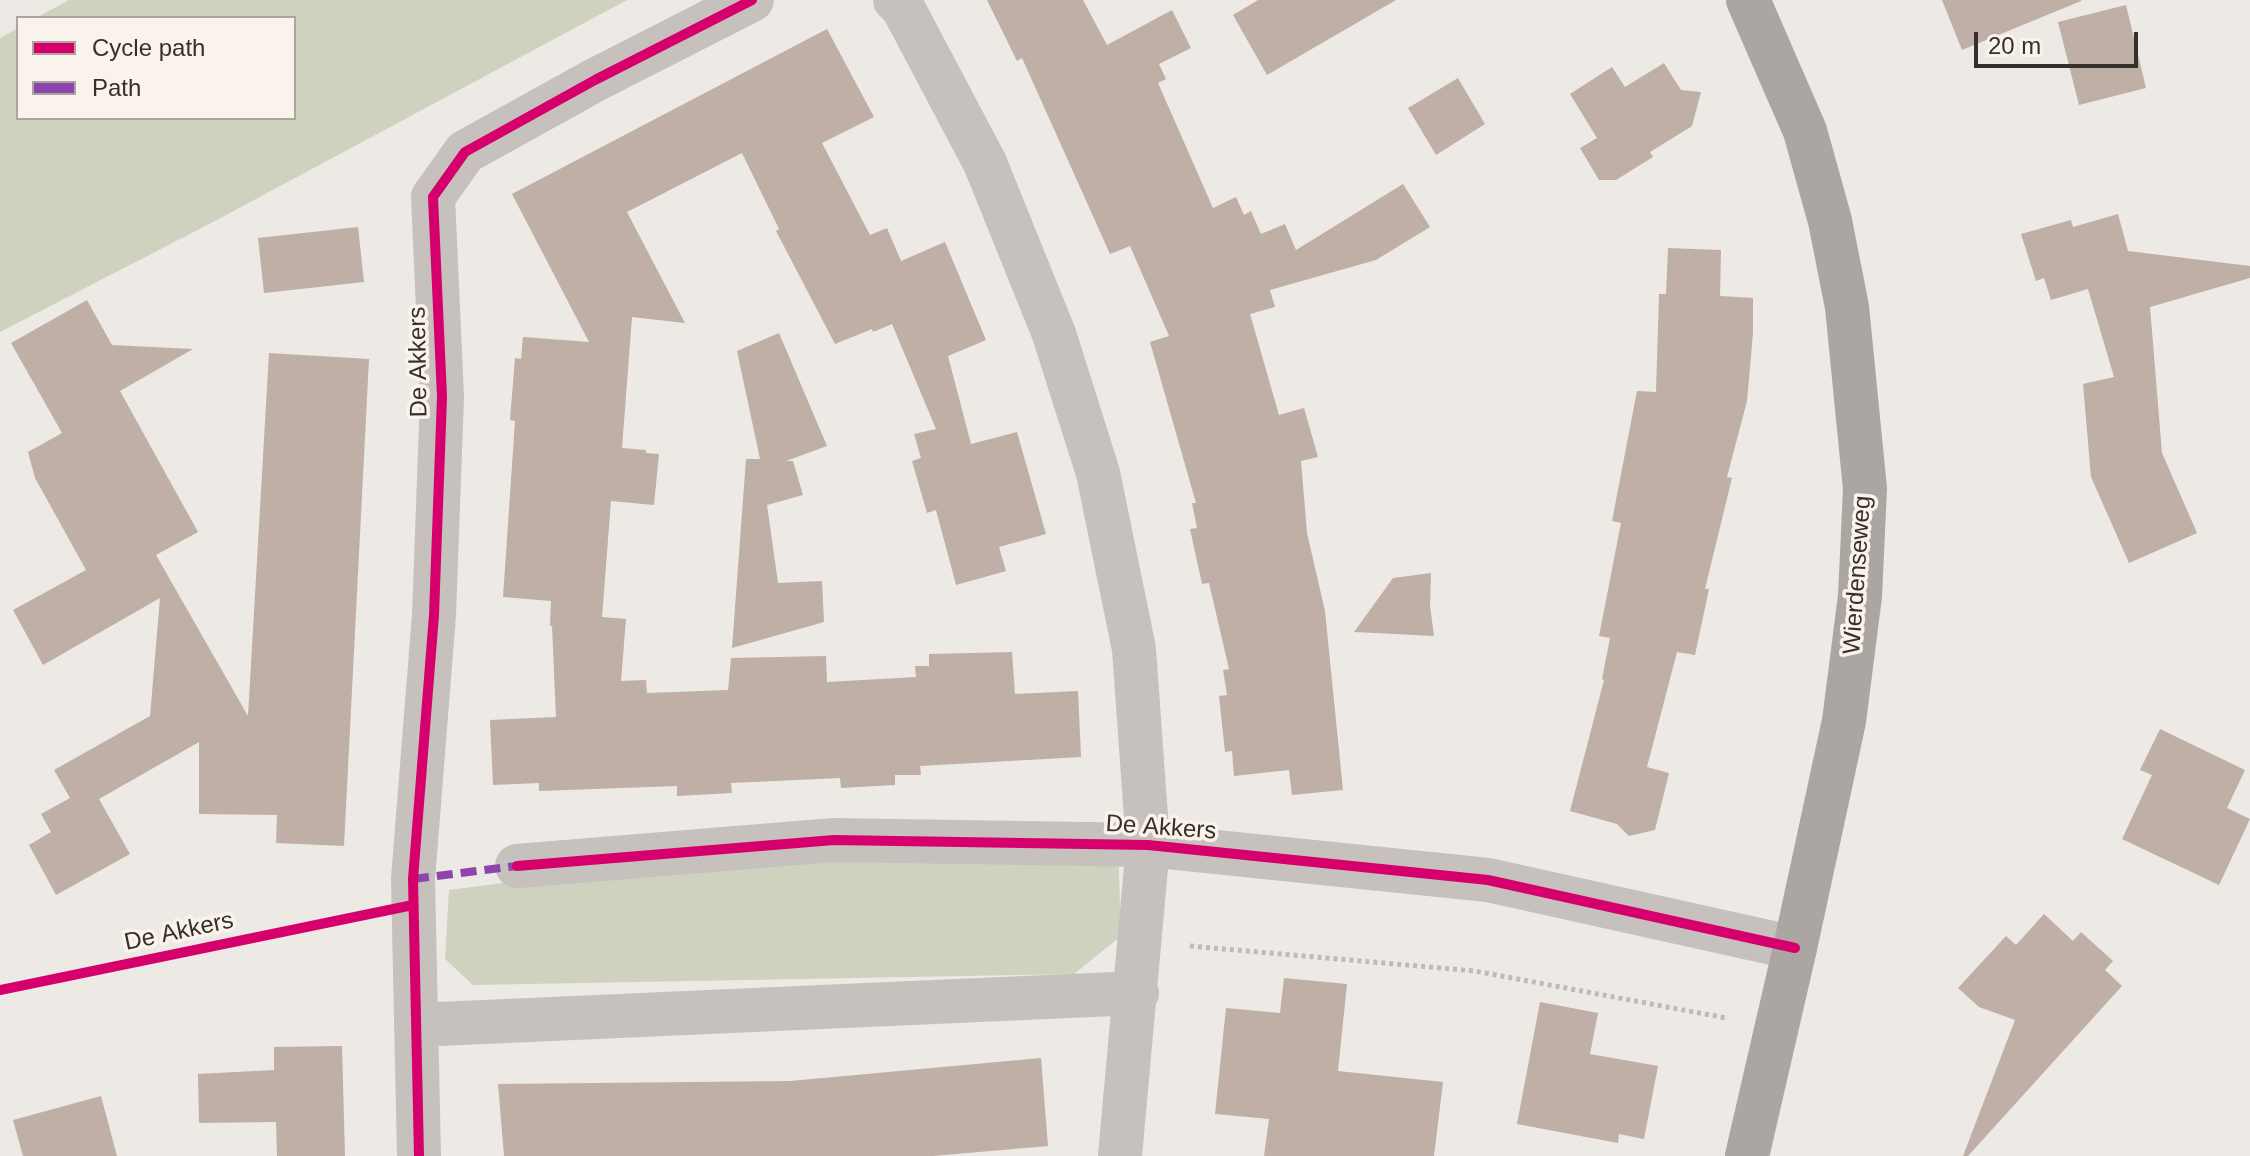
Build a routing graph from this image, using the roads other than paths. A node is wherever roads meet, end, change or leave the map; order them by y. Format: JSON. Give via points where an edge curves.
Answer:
{"nodes":[{"id":1,"x":752,"y":0,"type":"edge"},
{"id":2,"x":895,"y":0,"type":"edge"},
{"id":3,"x":1748,"y":0,"type":"edge"},
{"id":4,"x":1148,"y":845,"type":"junction"},
{"id":5,"x":517,"y":866,"type":"dead end"},
{"id":6,"x":1795,"y":948,"type":"junction"},
{"id":7,"x":1137,"y":993,"type":"junction"},
{"id":8,"x":416,"y":1025,"type":"junction"},
{"id":9,"x":419,"y":1156,"type":"edge"},
{"id":10,"x":1120,"y":1156,"type":"edge"},
{"id":11,"x":1747,"y":1156,"type":"edge"}],
"edges":[{"from":1,"to":8,"type":"street","name":"De Akkers","via":[[465,152],[433,197],[442,397],[434,615],[413,879]]},
{"from":2,"to":4,"type":"street","name":"De Akkers","via":[[985,163],[1054,334],[1098,473],[1134,649]]},
{"from":3,"to":6,"type":"main road","name":"Wierdenseweg","via":[[1805,131],[1830,221],[1847,307],[1865,489],[1860,596],[1844,721]]},
{"from":4,"to":5,"type":"street","name":"De Akkers","via":[[834,840]]},
{"from":4,"to":6,"type":"street","name":"De Akkers","via":[[1488,880]]},
{"from":4,"to":7,"type":"street","name":"De Akkers"},
{"from":6,"to":11,"type":"main road","name":"Wierdenseweg"},
{"from":7,"to":8,"type":"street"},
{"from":7,"to":10,"type":"street","name":"De Akkers"},
{"from":8,"to":9,"type":"street","name":"De Akkers"}]}
